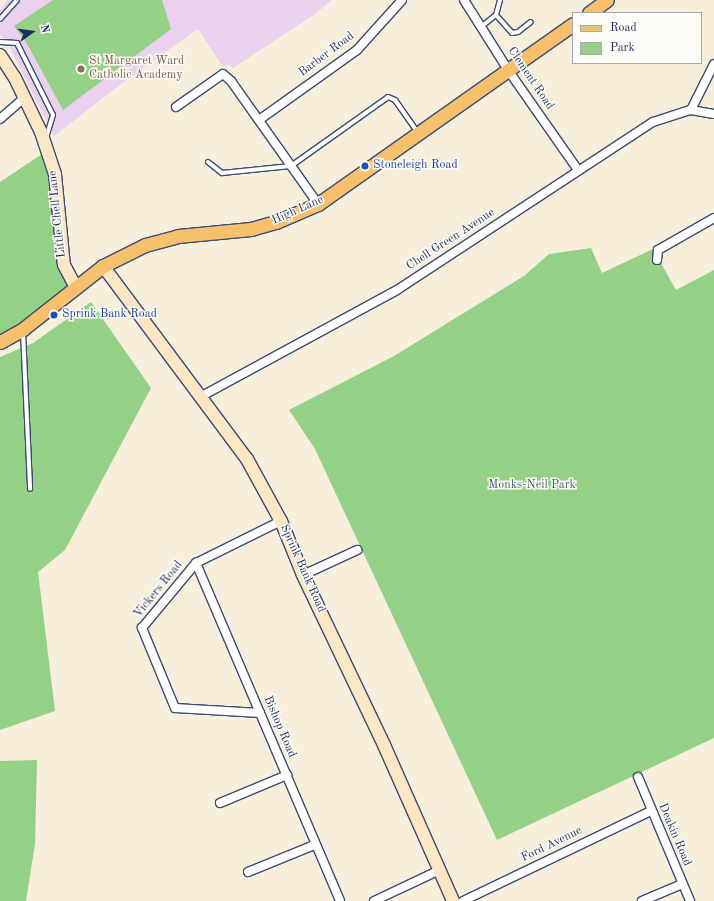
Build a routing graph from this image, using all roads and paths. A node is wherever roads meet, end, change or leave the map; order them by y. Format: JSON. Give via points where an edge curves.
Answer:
{"nodes":[{"id":1,"x":17,"y":0,"type":"edge"},
{"id":2,"x":402,"y":0,"type":"edge"},
{"id":3,"x":464,"y":0,"type":"edge"},
{"id":4,"x":500,"y":0,"type":"edge"},
{"id":5,"x":607,"y":0,"type":"edge"},
{"id":6,"x":590,"y":12,"type":"edge"},
{"id":7,"x":496,"y":15,"type":"junction"},
{"id":8,"x":0,"y":19,"type":"edge"},
{"id":9,"x":531,"y":22,"type":"dead end"},
{"id":10,"x":572,"y":25,"type":"edge"},
{"id":11,"x":481,"y":27,"type":"junction"},
{"id":12,"x":0,"y":42,"type":"edge"},
{"id":13,"x":0,"y":55,"type":"edge"},
{"id":14,"x":714,"y":64,"type":"edge"},
{"id":15,"x":508,"y":70,"type":"junction"},
{"id":16,"x":25,"y":97,"type":"junction"},
{"id":17,"x":176,"y":107,"type":"dead end"},
{"id":18,"x":691,"y":110,"type":"junction"},
{"id":19,"x":714,"y":114,"type":"edge"},
{"id":20,"x":0,"y":119,"type":"edge"},
{"id":21,"x":259,"y":120,"type":"junction"},
{"id":22,"x":418,"y":135,"type":"junction"},
{"id":23,"x":45,"y":142,"type":"junction"},
{"id":24,"x":208,"y":162,"type":"dead end"},
{"id":25,"x":291,"y":166,"type":"junction"},
{"id":26,"x":578,"y":170,"type":"junction"},
{"id":27,"x":318,"y":204,"type":"junction"},
{"id":28,"x":714,"y":218,"type":"edge"},
{"id":29,"x":657,"y":260,"type":"dead end"},
{"id":30,"x":103,"y":266,"type":"junction"},
{"id":31,"x":75,"y":286,"type":"junction"},
{"id":32,"x":23,"y":329,"type":"junction"},
{"id":33,"x":0,"y":342,"type":"edge"},
{"id":34,"x":200,"y":397,"type":"junction"},
{"id":35,"x":30,"y":489,"type":"dead end"},
{"id":36,"x":281,"y":521,"type":"junction"},
{"id":37,"x":357,"y":550,"type":"dead end"},
{"id":38,"x":196,"y":563,"type":"junction"},
{"id":39,"x":303,"y":575,"type":"junction"},
{"id":40,"x":260,"y":713,"type":"junction"},
{"id":41,"x":286,"y":775,"type":"junction"},
{"id":42,"x":638,"y":777,"type":"dead end"},
{"id":43,"x":220,"y":803,"type":"dead end"},
{"id":44,"x":652,"y":811,"type":"junction"},
{"id":45,"x":314,"y":846,"type":"junction"},
{"id":46,"x":440,"y":870,"type":"junction"},
{"id":47,"x":248,"y":872,"type":"dead end"},
{"id":48,"x":682,"y":884,"type":"junction"},
{"id":49,"x":340,"y":901,"type":"edge"},
{"id":50,"x":374,"y":901,"type":"edge"},
{"id":51,"x":453,"y":901,"type":"edge"},
{"id":52,"x":462,"y":901,"type":"edge"},
{"id":53,"x":642,"y":901,"type":"edge"},
{"id":54,"x":690,"y":901,"type":"edge"}],
"edges":[{"from":1,"to":8,"type":"lane"},
{"from":2,"to":21,"type":"street","name":"Barber Road","via":[[357,50]]},
{"from":3,"to":11,"type":"street","name":"Clement Road"},
{"from":4,"to":7,"type":"lane"},
{"from":5,"to":6,"type":"main road"},
{"from":7,"to":9,"type":"lane","via":[[512,33],[518,32]]},
{"from":7,"to":11,"type":"lane"},
{"from":10,"to":15,"type":"main road","name":"High Lane"},
{"from":11,"to":15,"type":"street","name":"Clement Road"},
{"from":12,"to":23,"type":"lane","via":[[17,43],[53,115]]},
{"from":13,"to":16,"type":"street","name":"Little Chell Lane"},
{"from":14,"to":18,"type":"street"},
{"from":15,"to":22,"type":"main road","name":"High Lane"},
{"from":15,"to":26,"type":"street","name":"Clement Road"},
{"from":16,"to":20,"type":"street"},
{"from":16,"to":23,"type":"street","name":"Little Chell Lane"},
{"from":17,"to":21,"type":"street","via":[[223,74]]},
{"from":18,"to":19,"type":"street","name":"Chell Green Avenue"},
{"from":18,"to":26,"type":"street","name":"Chell Green Avenue","via":[[653,122]]},
{"from":21,"to":25,"type":"street"},
{"from":22,"to":25,"type":"lane","via":[[395,100],[388,97]]},
{"from":22,"to":27,"type":"main road","name":"High Lane"},
{"from":23,"to":31,"type":"street","name":"Little Chell Lane","via":[[55,174],[64,265]]},
{"from":24,"to":25,"type":"lane","via":[[222,173]]},
{"from":25,"to":27,"type":"street"},
{"from":26,"to":34,"type":"street","name":"Chell Green Avenue","via":[[397,290]]},
{"from":27,"to":30,"type":"main road","name":"High Lane","via":[[276,222],[251,229],[162,239]]},
{"from":28,"to":29,"type":"street","via":[[658,250]]},
{"from":30,"to":31,"type":"main road","name":"High Lane"},
{"from":30,"to":34,"type":"street","name":"Sprink Bank Road"},
{"from":31,"to":32,"type":"main road","name":"High Lane"},
{"from":32,"to":33,"type":"main road","name":"High Lane"},
{"from":32,"to":35,"type":"lane"},
{"from":34,"to":36,"type":"street","name":"Sprink Bank Road","via":[[247,459]]},
{"from":36,"to":38,"type":"street","name":"Vickers Road"},
{"from":36,"to":39,"type":"street","name":"Sprink Bank Road"},
{"from":37,"to":39,"type":"street"},
{"from":38,"to":40,"type":"street","name":"Bishop Road"},
{"from":38,"to":40,"type":"street","name":"Vickers Road","via":[[142,628],[175,708]]},
{"from":39,"to":46,"type":"street","name":"Sprink Bank Road","via":[[384,744]]},
{"from":40,"to":41,"type":"street","name":"Bishop Road"},
{"from":41,"to":43,"type":"street"},
{"from":41,"to":45,"type":"street","name":"Bishop Road"},
{"from":42,"to":44,"type":"street","name":"Deakin Road"},
{"from":44,"to":48,"type":"street","name":"Deakin Road"},
{"from":44,"to":52,"type":"street","name":"Ford Avenue"},
{"from":45,"to":47,"type":"street"},
{"from":45,"to":49,"type":"street","name":"Bishop Road"},
{"from":46,"to":50,"type":"street"},
{"from":46,"to":51,"type":"street","name":"Sprink Bank Road"},
{"from":48,"to":53,"type":"street"},
{"from":48,"to":54,"type":"street","name":"Deakin Road"}]}
